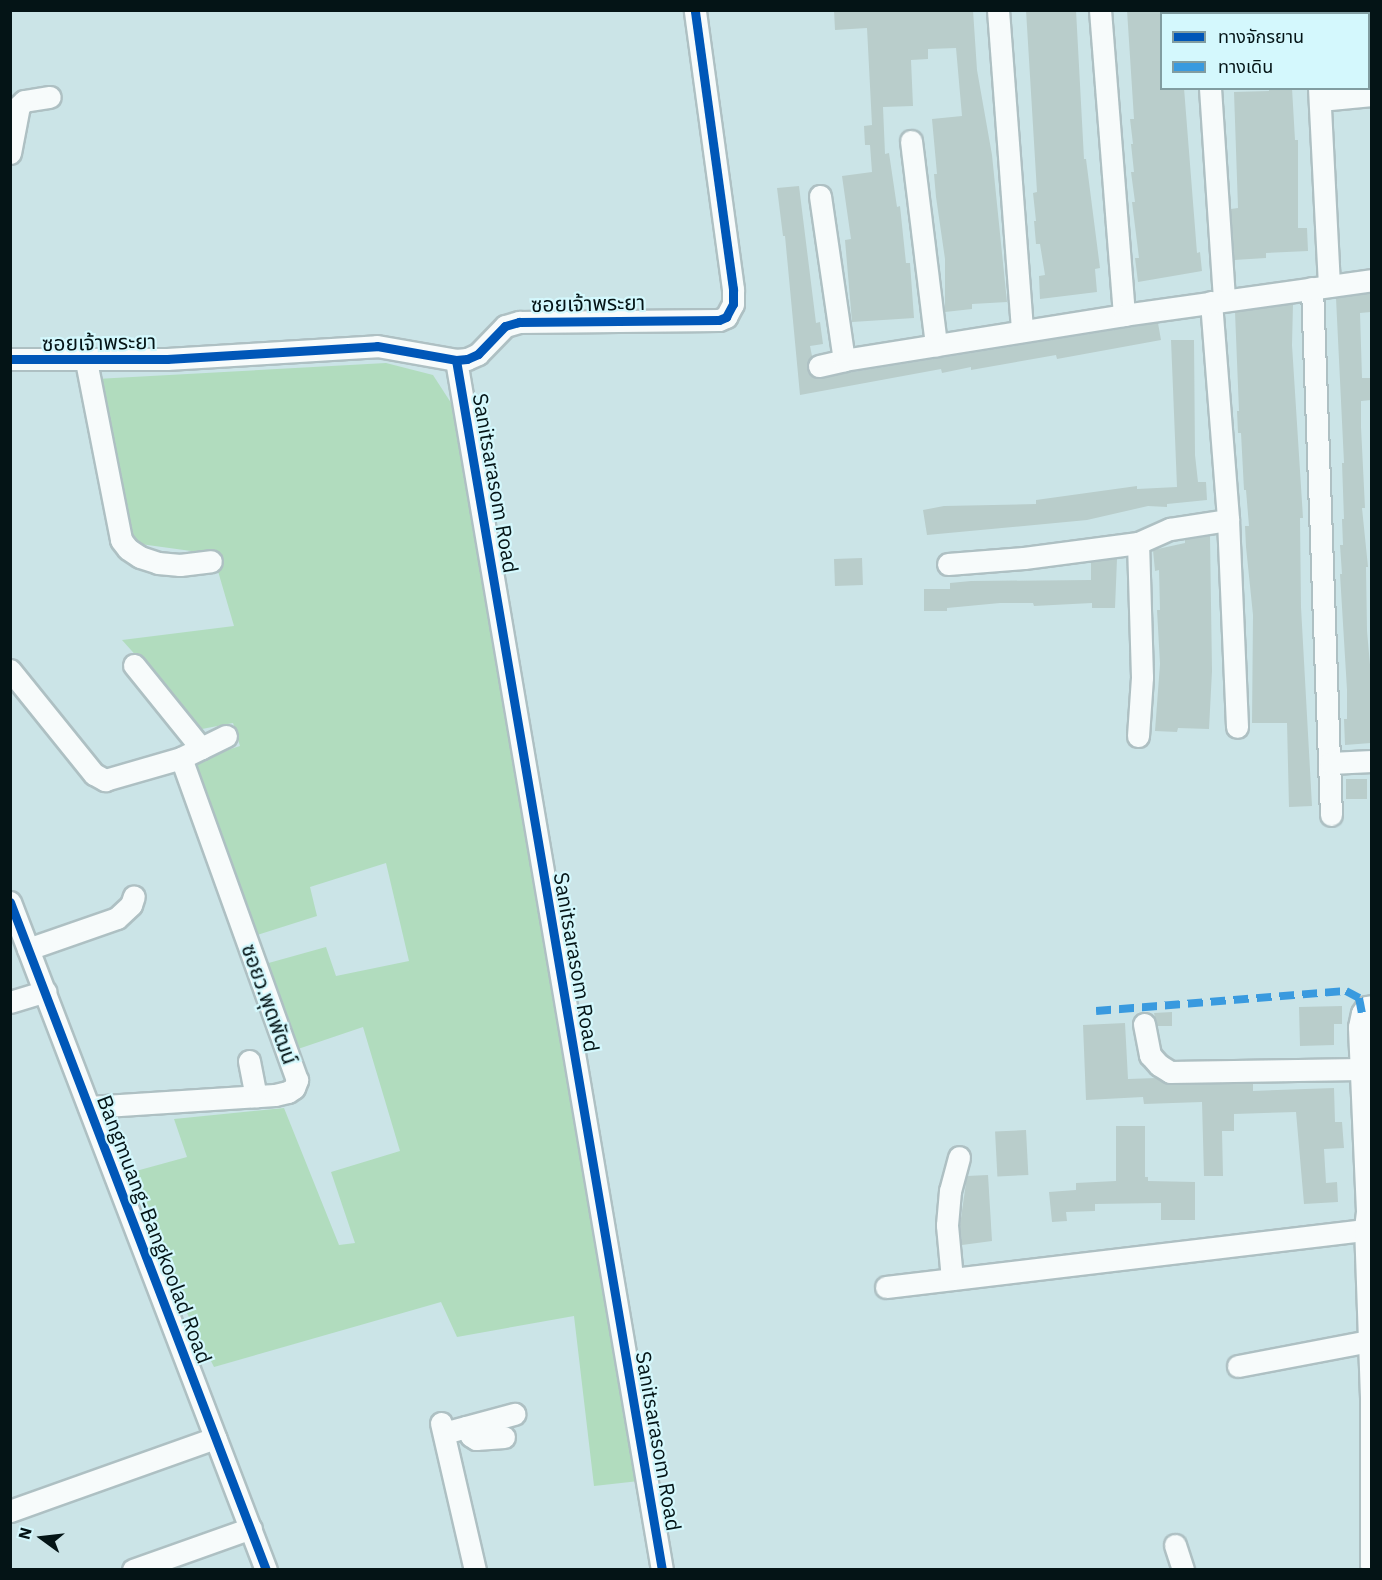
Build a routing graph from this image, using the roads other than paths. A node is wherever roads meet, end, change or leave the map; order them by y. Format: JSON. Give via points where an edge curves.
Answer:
{"nodes":[{"id":1,"x":695,"y":10,"type":"edge"},
{"id":2,"x":998,"y":10,"type":"edge"},
{"id":3,"x":1100,"y":10,"type":"edge"},
{"id":4,"x":1210,"y":90,"type":"edge"},
{"id":5,"x":1320,"y":94,"type":"edge"},
{"id":6,"x":1371,"y":95,"type":"edge"},
{"id":7,"x":50,"y":97,"type":"dead end"},
{"id":8,"x":911,"y":141,"type":"dead end"},
{"id":9,"x":10,"y":153,"type":"edge"},
{"id":10,"x":820,"y":196,"type":"dead end"},
{"id":11,"x":1371,"y":280,"type":"edge"},
{"id":12,"x":1320,"y":287,"type":"junction"},
{"id":13,"x":1218,"y":301,"type":"junction"},
{"id":14,"x":1124,"y":315,"type":"junction"},
{"id":15,"x":1022,"y":331,"type":"junction"},
{"id":16,"x":936,"y":345,"type":"junction"},
{"id":17,"x":10,"y":359,"type":"edge"},
{"id":18,"x":456,"y":360,"type":"junction"},
{"id":19,"x":844,"y":360,"type":"junction"},
{"id":20,"x":86,"y":361,"type":"junction"},
{"id":21,"x":819,"y":366,"type":"dead end"},
{"id":22,"x":1228,"y":520,"type":"junction"},
{"id":23,"x":1138,"y":543,"type":"junction"},
{"id":24,"x":211,"y":561,"type":"dead end"},
{"id":25,"x":948,"y":564,"type":"dead end"},
{"id":26,"x":134,"y":665,"type":"dead end"},
{"id":27,"x":10,"y":670,"type":"edge"},
{"id":28,"x":1237,"y":727,"type":"dead end"},
{"id":29,"x":226,"y":736,"type":"dead end"},
{"id":30,"x":1138,"y":736,"type":"dead end"},
{"id":31,"x":201,"y":748,"type":"junction"},
{"id":32,"x":181,"y":758,"type":"junction"},
{"id":33,"x":1371,"y":761,"type":"edge"},
{"id":34,"x":1330,"y":763,"type":"junction"},
{"id":35,"x":1331,"y":815,"type":"dead end"},
{"id":36,"x":134,"y":896,"type":"dead end"},
{"id":37,"x":10,"y":902,"type":"edge"},
{"id":38,"x":28,"y":949,"type":"junction"},
{"id":39,"x":45,"y":991,"type":"junction"},
{"id":40,"x":10,"y":1002,"type":"edge"},
{"id":41,"x":1371,"y":1006,"type":"edge"},
{"id":42,"x":1144,"y":1024,"type":"dead end"},
{"id":43,"x":249,"y":1061,"type":"dead end"},
{"id":44,"x":1361,"y":1069,"type":"junction"},
{"id":45,"x":256,"y":1096,"type":"junction"},
{"id":46,"x":88,"y":1107,"type":"junction"},
{"id":47,"x":959,"y":1157,"type":"dead end"},
{"id":48,"x":1368,"y":1228,"type":"edge"},
{"id":49,"x":952,"y":1279,"type":"junction"},
{"id":50,"x":886,"y":1287,"type":"dead end"},
{"id":51,"x":1369,"y":1341,"type":"junction"},
{"id":52,"x":1238,"y":1366,"type":"dead end"},
{"id":53,"x":514,"y":1414,"type":"dead end"},
{"id":54,"x":466,"y":1427,"type":"junction"},
{"id":55,"x":504,"y":1437,"type":"dead end"},
{"id":56,"x":215,"y":1438,"type":"junction"},
{"id":57,"x":10,"y":1511,"type":"edge"},
{"id":58,"x":251,"y":1528,"type":"junction"},
{"id":59,"x":1175,"y":1545,"type":"dead end"},
{"id":60,"x":1371,"y":1566,"type":"edge"},
{"id":61,"x":133,"y":1569,"type":"edge"},
{"id":62,"x":266,"y":1569,"type":"edge"},
{"id":63,"x":475,"y":1569,"type":"edge"},
{"id":64,"x":663,"y":1569,"type":"edge"},
{"id":65,"x":1183,"y":1569,"type":"edge"},
{"id":66,"x":1359,"y":1569,"type":"edge"}],
"edges":[{"from":1,"to":18,"type":"street","name":"ซอยเจ้าพระยา","via":[[734,289],[730,311],[719,320],[519,322],[505,326],[478,354]]},
{"from":2,"to":15,"type":"street"},
{"from":3,"to":14,"type":"street"},
{"from":4,"to":13,"type":"street"},
{"from":5,"to":6,"type":"street"},
{"from":5,"to":12,"type":"street"},
{"from":7,"to":9,"type":"street","via":[[24,101],[18,106]]},
{"from":8,"to":16,"type":"street"},
{"from":10,"to":19,"type":"street"},
{"from":11,"to":12,"type":"street"},
{"from":12,"to":13,"type":"street"},
{"from":12,"to":34,"type":"street"},
{"from":13,"to":14,"type":"street"},
{"from":13,"to":22,"type":"street"},
{"from":14,"to":15,"type":"street"},
{"from":15,"to":16,"type":"street"},
{"from":16,"to":19,"type":"street"},
{"from":17,"to":20,"type":"street","name":"ซอยเจ้าพระยา"},
{"from":18,"to":20,"type":"street","name":"ซอยเจ้าพระยา","via":[[377,346]]},
{"from":18,"to":64,"type":"street","name":"Sanitsarasom Road"},
{"from":19,"to":21,"type":"street"},
{"from":20,"to":24,"type":"street","via":[[121,540],[140,557],[158,563]]},
{"from":22,"to":23,"type":"street","via":[[1170,529]]},
{"from":22,"to":28,"type":"street"},
{"from":23,"to":25,"type":"street"},
{"from":23,"to":30,"type":"street","via":[[1142,676]]},
{"from":26,"to":31,"type":"street"},
{"from":27,"to":32,"type":"street","via":[[94,774],[105,780]]},
{"from":29,"to":31,"type":"street"},
{"from":31,"to":32,"type":"street"},
{"from":32,"to":45,"type":"street","name":"ซอยว.พุดพัฒน์","via":[[297,1080],[288,1092]]},
{"from":33,"to":34,"type":"street"},
{"from":34,"to":35,"type":"street"},
{"from":36,"to":38,"type":"street","via":[[131,905],[117,918]]},
{"from":37,"to":38,"type":"street","name":"Bangmuang-Bangkoolad Road"},
{"from":38,"to":39,"type":"street","name":"Bangmuang-Bangkoolad Road"},
{"from":39,"to":40,"type":"street"},
{"from":39,"to":46,"type":"street","name":"Bangmuang-Bangkoolad Road"},
{"from":41,"to":44,"type":"street","via":[[1362,1013],[1359,1027]]},
{"from":42,"to":44,"type":"street","via":[[1149,1054],[1170,1072]]},
{"from":43,"to":45,"type":"street"},
{"from":44,"to":48,"type":"street"},
{"from":45,"to":46,"type":"street","name":"ซอยว.พุดพัฒน์"},
{"from":46,"to":56,"type":"street","name":"Bangmuang-Bangkoolad Road"},
{"from":47,"to":49,"type":"street","via":[[947,1225]]},
{"from":48,"to":49,"type":"street"},
{"from":48,"to":51,"type":"street"},
{"from":49,"to":50,"type":"street"},
{"from":51,"to":52,"type":"street"},
{"from":51,"to":60,"type":"street"},
{"from":53,"to":54,"type":"street"},
{"from":54,"to":55,"type":"street","via":[[476,1439]]},
{"from":54,"to":63,"type":"street","via":[[442,1428]]},
{"from":56,"to":57,"type":"street"},
{"from":56,"to":58,"type":"street","name":"Bangmuang-Bangkoolad Road"},
{"from":58,"to":61,"type":"street"},
{"from":58,"to":62,"type":"street","name":"Bangmuang-Bangkoolad Road"},
{"from":59,"to":65,"type":"street"},
{"from":60,"to":66,"type":"street"}]}
